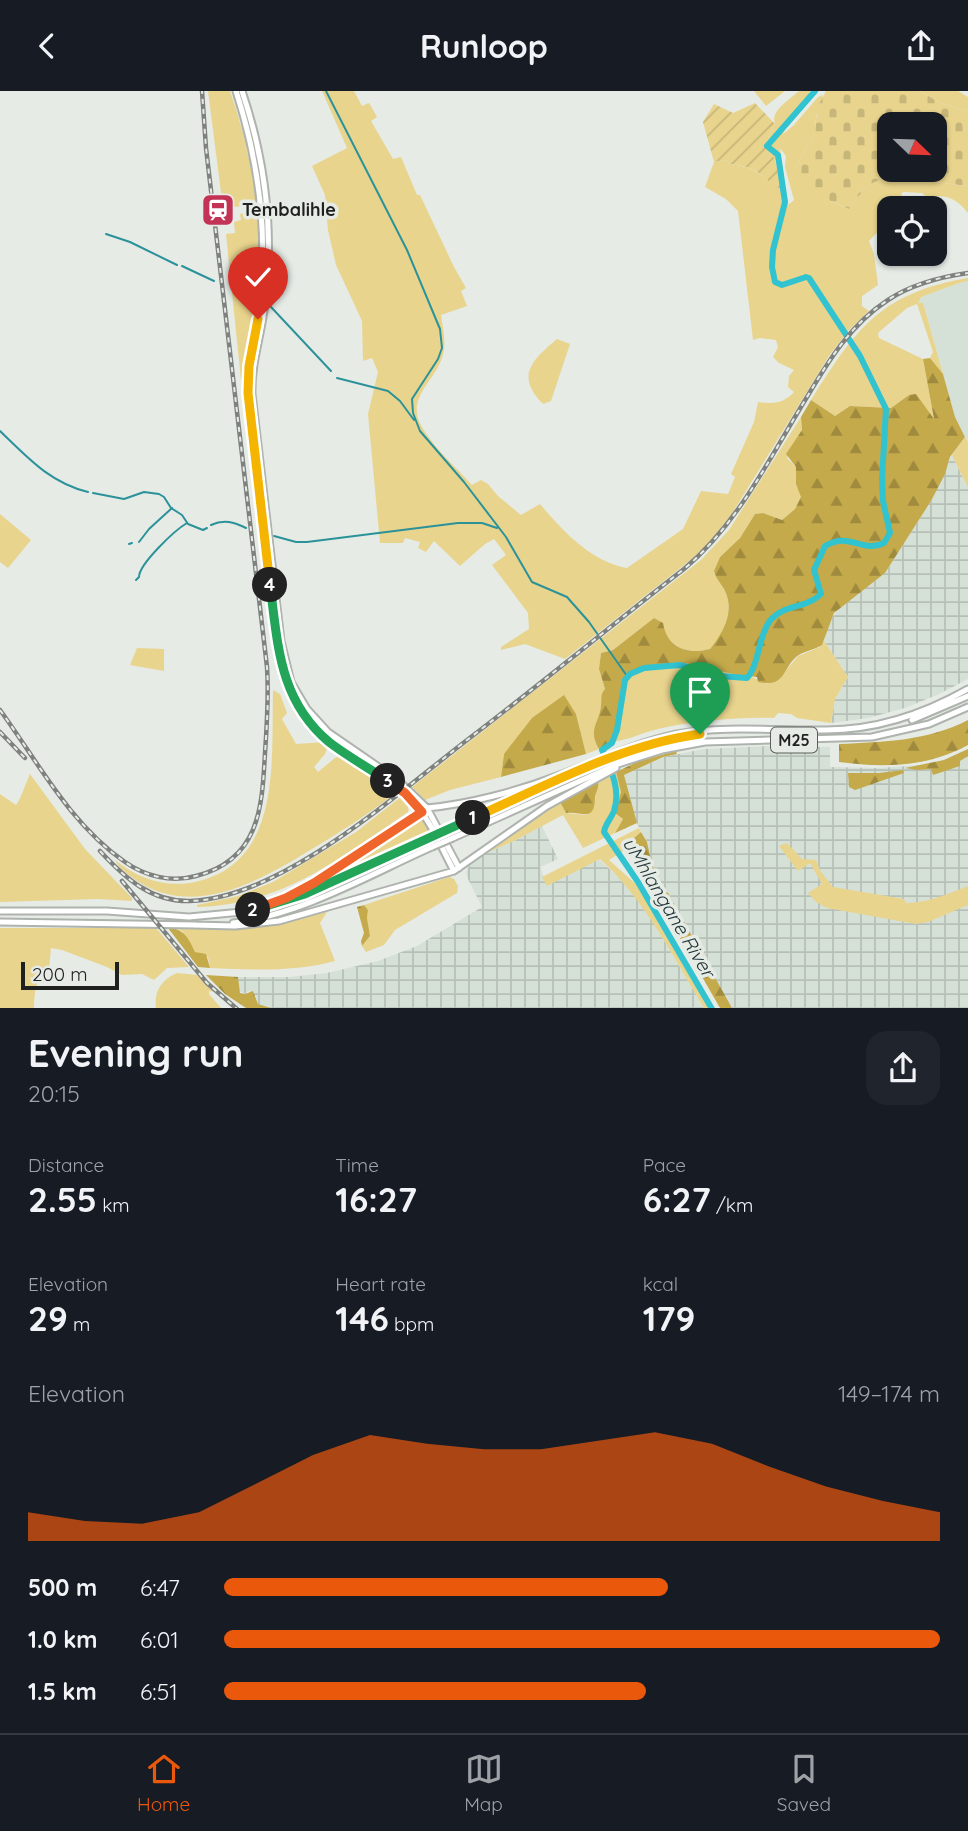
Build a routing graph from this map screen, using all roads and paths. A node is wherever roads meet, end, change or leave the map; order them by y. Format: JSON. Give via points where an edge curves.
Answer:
{"nodes":[{"id":1,"x":236,"y":91,"type":"edge"},
{"id":2,"x":242,"y":91,"type":"edge"},
{"id":3,"x":968,"y":689,"type":"edge"},
{"id":4,"x":968,"y":696,"type":"edge"},
{"id":5,"x":968,"y":707,"type":"edge"},
{"id":6,"x":626,"y":750,"type":"junction"},
{"id":7,"x":605,"y":759,"type":"junction"},
{"id":8,"x":619,"y":765,"type":"junction"},
{"id":9,"x":425,"y":810,"type":"junction"},
{"id":10,"x":456,"y":869,"type":"junction"},
{"id":11,"x":0,"y":911,"type":"edge"},
{"id":12,"x":251,"y":911,"type":"junction"},
{"id":13,"x":0,"y":922,"type":"edge"},
{"id":14,"x":193,"y":925,"type":"junction"}],
"edges":[{"from":1,"to":9,"type":"main road","via":[[253,151],[261,214],[262,289],[248,393],[280,663],[296,702],[321,734]]},
{"from":2,"to":9,"type":"main road","via":[[267,195],[267,284],[252,394],[285,661],[302,701],[322,727],[403,784]]},
{"from":3,"to":6,"type":"main road","via":[[915,715],[877,725],[691,732]]},
{"from":4,"to":6,"type":"main road","number":"M25","via":[[908,721],[865,730],[700,734]]},
{"from":5,"to":8,"type":"main road","number":"M25","via":[[890,734],[858,739],[705,742]]},
{"from":6,"to":7,"type":"main road","number":"M25"},
{"from":7,"to":9,"type":"main road","via":[[534,784]]},
{"from":7,"to":12,"type":"main road","number":"M25","bridge":true,"via":[[305,894]]},
{"from":8,"to":10,"type":"main road","via":[[547,806]]},
{"from":8,"to":14,"type":"main road","bridge":true,"via":[[299,907],[242,922]]},
{"from":9,"to":10,"type":"main road"},
{"from":9,"to":12,"type":"main road","via":[[314,883]]},
{"from":10,"to":14,"type":"main road","via":[[279,921]]},
{"from":11,"to":12,"type":"main road","number":"M25","via":[[107,911],[189,918]]},
{"from":13,"to":14,"type":"main road"}]}
